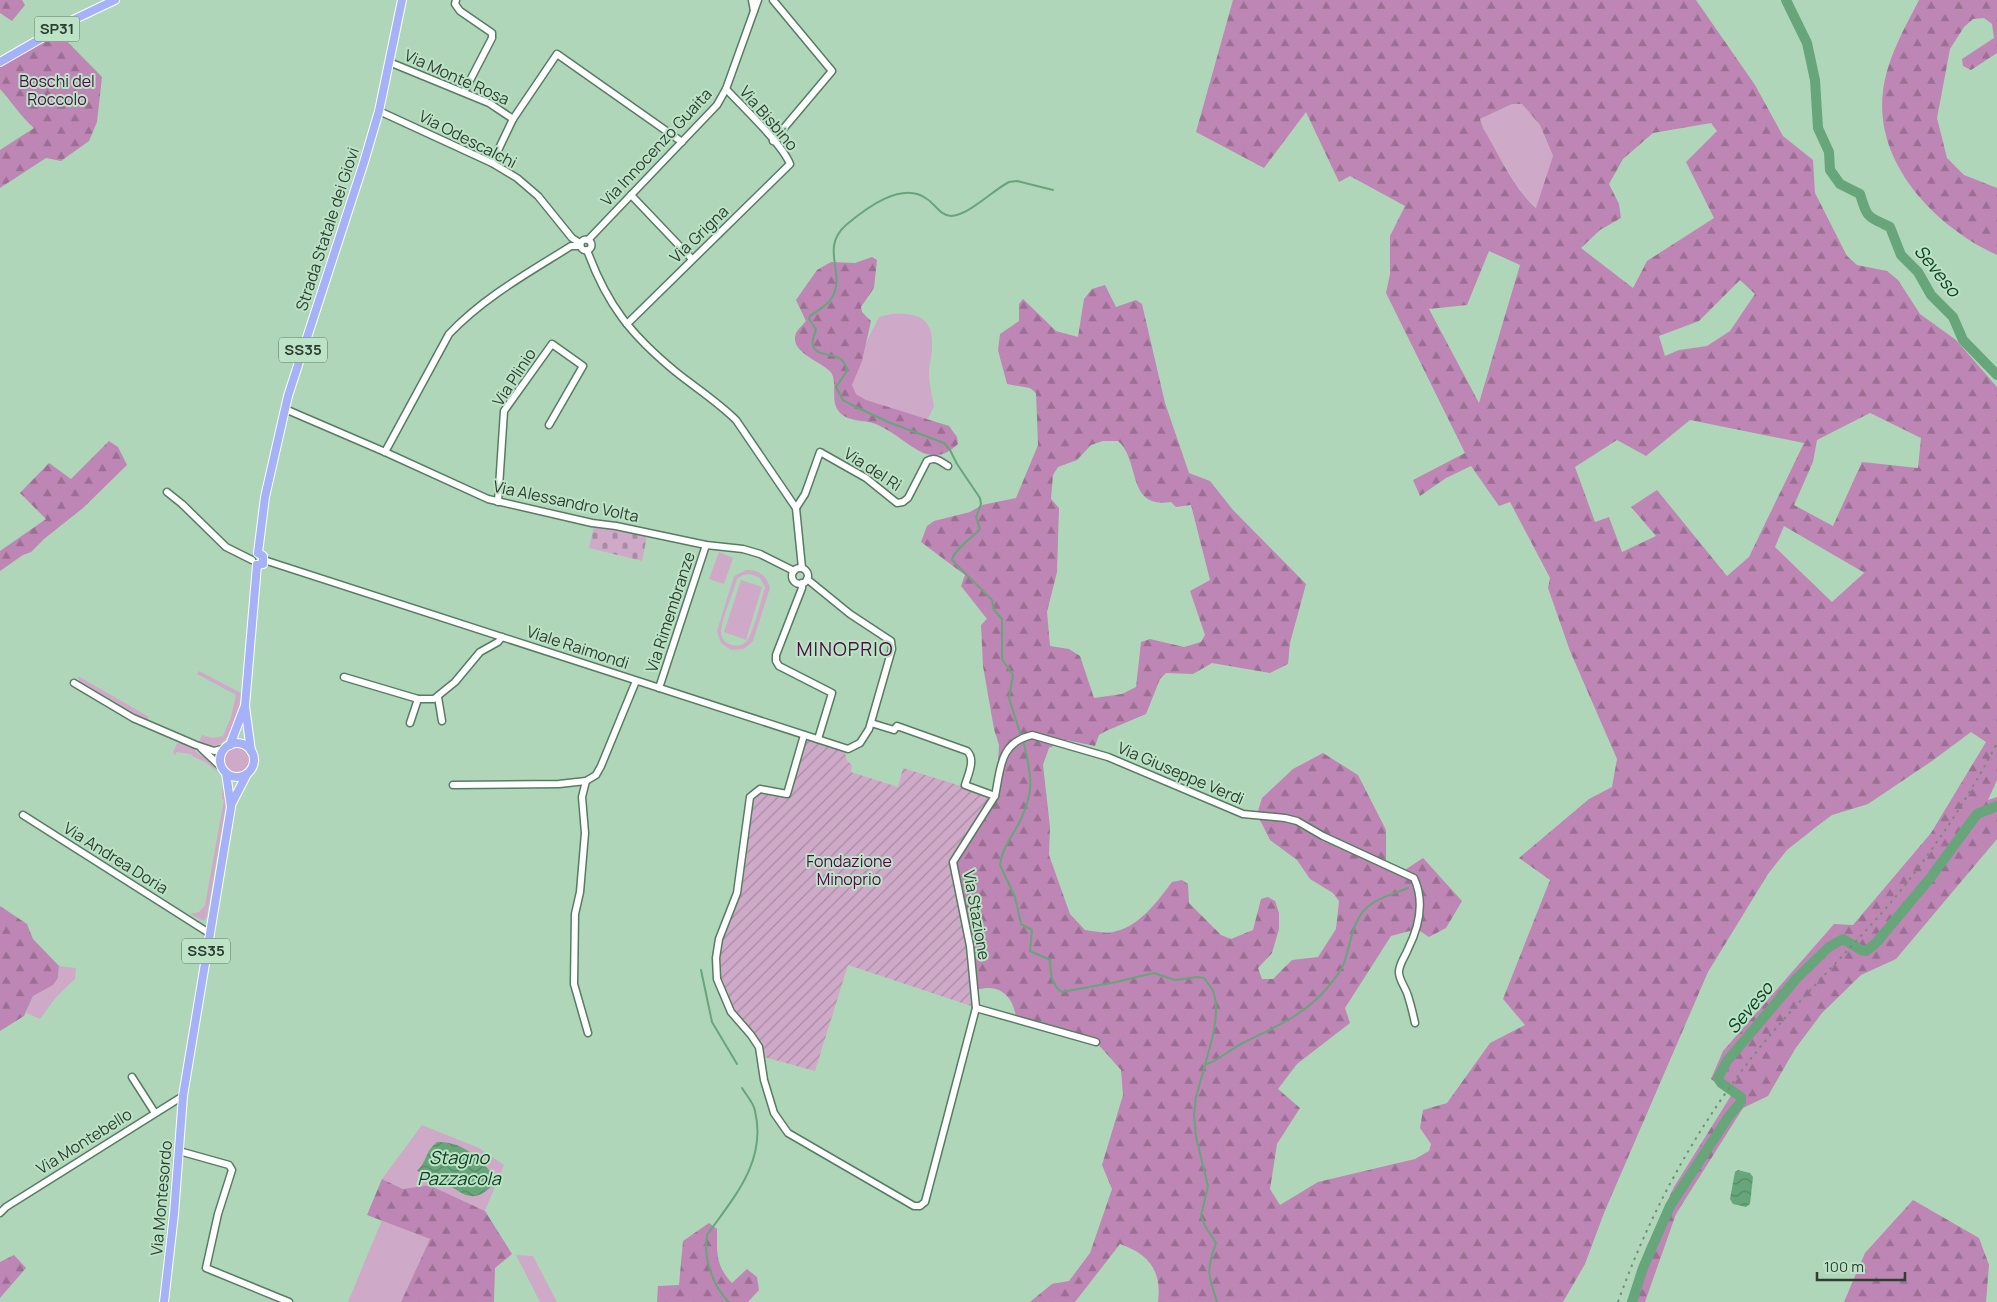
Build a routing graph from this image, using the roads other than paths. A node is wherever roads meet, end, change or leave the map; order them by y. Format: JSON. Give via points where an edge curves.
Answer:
{"nodes":[{"id":1,"x":115,"y":0,"type":"edge"},
{"id":2,"x":402,"y":0,"type":"edge"},
{"id":3,"x":456,"y":0,"type":"edge"},
{"id":4,"x":752,"y":0,"type":"edge"},
{"id":5,"x":758,"y":0,"type":"edge"},
{"id":6,"x":773,"y":0,"type":"edge"},
{"id":7,"x":754,"y":11,"type":"junction"},
{"id":8,"x":0,"y":62,"type":"edge"},
{"id":9,"x":390,"y":62,"type":"junction"},
{"id":10,"x":726,"y":89,"type":"junction"},
{"id":11,"x":464,"y":92,"type":"junction"},
{"id":12,"x":379,"y":111,"type":"junction"},
{"id":13,"x":514,"y":118,"type":"junction"},
{"id":14,"x":773,"y":141,"type":"junction"},
{"id":15,"x":682,"y":142,"type":"junction"},
{"id":16,"x":492,"y":163,"type":"junction"},
{"id":17,"x":790,"y":164,"type":"joint"},
{"id":18,"x":631,"y":195,"type":"junction"},
{"id":19,"x":588,"y":240,"type":"junction"},
{"id":20,"x":580,"y":245,"type":"junction"},
{"id":21,"x":587,"y":250,"type":"junction"},
{"id":22,"x":692,"y":259,"type":"junction"},
{"id":23,"x":627,"y":324,"type":"junction"},
{"id":24,"x":285,"y":409,"type":"junction"},
{"id":25,"x":549,"y":425,"type":"dead end"},
{"id":26,"x":385,"y":452,"type":"junction"},
{"id":27,"x":948,"y":466,"type":"dead end"},
{"id":28,"x":167,"y":492,"type":"dead end"},
{"id":29,"x":498,"y":502,"type":"junction"},
{"id":30,"x":796,"y":508,"type":"junction"},
{"id":31,"x":706,"y":545,"type":"junction"},
{"id":32,"x":256,"y":560,"type":"junction"},
{"id":33,"x":264,"y":560,"type":"joint"},
{"id":34,"x":802,"y":568,"type":"junction"},
{"id":35,"x":794,"y":571,"type":"junction"},
{"id":36,"x":805,"y":581,"type":"junction"},
{"id":37,"x":502,"y":636,"type":"junction"},
{"id":38,"x":344,"y":677,"type":"dead end"},
{"id":39,"x":636,"y":681,"type":"junction"},
{"id":40,"x":74,"y":683,"type":"dead end"},
{"id":41,"x":659,"y":688,"type":"junction"},
{"id":42,"x":438,"y":697,"type":"junction"},
{"id":43,"x":418,"y":699,"type":"junction"},
{"id":44,"x":245,"y":706,"type":"junction"},
{"id":45,"x":442,"y":721,"type":"dead end"},
{"id":46,"x":410,"y":723,"type":"dead end"},
{"id":47,"x":871,"y":723,"type":"junction"},
{"id":48,"x":804,"y":735,"type":"junction"},
{"id":49,"x":818,"y":739,"type":"junction"},
{"id":50,"x":200,"y":747,"type":"junction"},
{"id":51,"x":228,"y":747,"type":"junction"},
{"id":52,"x":251,"y":751,"type":"junction"},
{"id":53,"x":224,"y":770,"type":"junction"},
{"id":54,"x":247,"y":774,"type":"junction"},
{"id":55,"x":586,"y":781,"type":"junction"},
{"id":56,"x":453,"y":785,"type":"dead end"},
{"id":57,"x":995,"y":796,"type":"junction"},
{"id":58,"x":230,"y":807,"type":"junction"},
{"id":59,"x":23,"y":815,"type":"dead end"},
{"id":60,"x":210,"y":931,"type":"junction"},
{"id":61,"x":976,"y":1008,"type":"junction"},
{"id":62,"x":1415,"y":1023,"type":"dead end"},
{"id":63,"x":588,"y":1033,"type":"dead end"},
{"id":64,"x":1096,"y":1042,"type":"dead end"},
{"id":65,"x":132,"y":1077,"type":"dead end"},
{"id":66,"x":183,"y":1096,"type":"junction"},
{"id":67,"x":162,"y":1109,"type":"junction"},
{"id":68,"x":182,"y":1111,"type":"junction"},
{"id":69,"x":155,"y":1113,"type":"junction"},
{"id":70,"x":178,"y":1151,"type":"junction"},
{"id":71,"x":0,"y":1213,"type":"edge"},
{"id":72,"x":164,"y":1302,"type":"edge"},
{"id":73,"x":289,"y":1302,"type":"edge"}],
"edges":[{"from":1,"to":8,"type":"main road","number":"SP31"},
{"from":2,"to":9,"type":"main road","name":"Strada Statale dei Giovi","number":"SS35"},
{"from":3,"to":11,"type":"street","via":[[460,11],[492,33]]},
{"from":4,"to":7,"type":"street"},
{"from":5,"to":7,"type":"street","name":"Via Innocenzo Guaita"},
{"from":6,"to":14,"type":"street","via":[[832,71]]},
{"from":7,"to":10,"type":"street","name":"Via Innocenzo Guaita"},
{"from":9,"to":11,"type":"street","name":"Via Monte Rosa"},
{"from":9,"to":12,"type":"main road","name":"Strada Statale dei Giovi","number":"SS35"},
{"from":10,"to":14,"type":"street","name":"Via Bisbino"},
{"from":10,"to":15,"type":"street","name":"Via Innocenzo Guaita","via":[[713,110]]},
{"from":11,"to":13,"type":"street","name":"Via Monte Rosa"},
{"from":12,"to":16,"type":"street","name":"Via Odescalchi"},
{"from":12,"to":24,"type":"main road","name":"Strada Statale dei Giovi","number":"SS35"},
{"from":13,"to":15,"type":"street","name":"Via Monte Rosa","via":[[557,54]]},
{"from":13,"to":16,"type":"street","name":"Via Monte Rosa"},
{"from":14,"to":17,"type":"street","name":"Via Bisbino"},
{"from":15,"to":18,"type":"street","name":"Via Innocenzo Guaita"},
{"from":16,"to":20,"type":"street","name":"Via Odescalchi","via":[[538,196]]},
{"from":17,"to":22,"type":"street","name":"Via Grigna"},
{"from":18,"to":19,"type":"street","name":"Via Innocenzo Guaita"},
{"from":18,"to":22,"type":"street"},
{"from":19,"to":20,"type":"street"},
{"from":19,"to":21,"type":"street","via":[[591,246]]},
{"from":20,"to":21,"type":"street"},
{"from":20,"to":26,"type":"street","via":[[571,246],[495,294],[449,334]]},
{"from":21,"to":23,"type":"street","via":[[597,279]]},
{"from":22,"to":23,"type":"street","name":"Via Grigna"},
{"from":23,"to":30,"type":"street","via":[[670,366],[736,420]]},
{"from":24,"to":26,"type":"street","name":"Via Alessandro Volta"},
{"from":24,"to":32,"type":"main road","name":"Strada Statale dei Giovi","number":"SS35","via":[[265,497]]},
{"from":25,"to":29,"type":"street","name":"Via Plinio","via":[[583,366],[552,344],[504,412]]},
{"from":26,"to":29,"type":"street","name":"Via Alessandro Volta"},
{"from":27,"to":30,"type":"street","name":"Via del Rì","via":[[931,458],[908,498],[897,503],[866,478],[820,452],[805,494]]},
{"from":28,"to":32,"type":"street","via":[[226,546]]},
{"from":29,"to":31,"type":"street","name":"Via Alessandro Volta"},
{"from":30,"to":34,"type":"street"},
{"from":31,"to":35,"type":"street","name":"Via Alessandro Volta","via":[[760,554]]},
{"from":31,"to":41,"type":"street","name":"Via Rimembranze"},
{"from":32,"to":33,"type":"main road","via":[[263,564]]},
{"from":32,"to":44,"type":"main road","name":"Strada Statale dei Giovi","number":"SS35"},
{"from":33,"to":37,"type":"street","name":"Viale Raimondi"},
{"from":34,"to":35,"type":"street"},
{"from":34,"to":36,"type":"street","via":[[808,572]]},
{"from":35,"to":36,"type":"street","via":[[792,575],[797,583]]},
{"from":36,"to":47,"type":"street","name":"Viale Raimondi","via":[[891,641],[892,649]]},
{"from":36,"to":49,"type":"street","via":[[776,661],[788,672],[832,693]]},
{"from":37,"to":39,"type":"street","name":"Viale Raimondi"},
{"from":37,"to":42,"type":"street","via":[[480,652],[456,682]]},
{"from":38,"to":43,"type":"street"},
{"from":39,"to":41,"type":"street","name":"Viale Raimondi"},
{"from":39,"to":55,"type":"street","via":[[601,766],[596,775]]},
{"from":40,"to":50,"type":"street","via":[[134,718]]},
{"from":41,"to":48,"type":"street","name":"Viale Raimondi"},
{"from":42,"to":43,"type":"street"},
{"from":42,"to":45,"type":"street"},
{"from":43,"to":46,"type":"street"},
{"from":44,"to":51,"type":"main road","name":"Strada Statale dei Giovi","number":"SS35"},
{"from":44,"to":52,"type":"main road","name":"Strada Statale dei Giovi","number":"SS35"},
{"from":47,"to":49,"type":"street","name":"Viale Raimondi","via":[[860,744],[848,749]]},
{"from":47,"to":57,"type":"street","via":[[894,730],[897,726],[967,750],[971,761],[965,785]]},
{"from":48,"to":49,"type":"street","name":"Viale Raimondi"},
{"from":48,"to":61,"type":"street","via":[[788,794],[760,789],[750,797],[737,893],[718,939],[716,958],[717,979],[730,1012],[759,1047],[764,1080],[780,1124],[788,1133],[873,1184],[914,1206],[920,1206],[925,1202]]},
{"from":50,"to":51,"type":"street","via":[[214,750]]},
{"from":50,"to":53,"type":"street"},
{"from":51,"to":52,"type":"main road","via":[[239,744]]},
{"from":51,"to":53,"type":"main road","number":"SS35","via":[[221,757]]},
{"from":52,"to":54,"type":"main road","number":"SS35","via":[[254,760]]},
{"from":53,"to":54,"type":"main road","via":[[236,777]]},
{"from":53,"to":58,"type":"main road","number":"SS35"},
{"from":54,"to":58,"type":"main road","number":"SS35"},
{"from":55,"to":56,"type":"street"},
{"from":55,"to":63,"type":"street","via":[[582,798],[585,833],[575,914],[574,984]]},
{"from":57,"to":61,"type":"street","name":"Via Stazione","via":[[953,862],[968,938]]},
{"from":57,"to":62,"type":"street","name":"Via Giuseppe Verdi","via":[[1004,756],[1013,743],[1032,735],[1108,756],[1243,814],[1297,822],[1414,878],[1419,888],[1418,929],[1398,973]]},
{"from":58,"to":60,"type":"main road","number":"SS35"},
{"from":59,"to":60,"type":"street","name":"Via Andrea Doria"},
{"from":60,"to":66,"type":"main road","number":"SS35"},
{"from":61,"to":64,"type":"street"},
{"from":65,"to":69,"type":"street"},
{"from":66,"to":67,"type":"street","name":"Via Montebello"},
{"from":66,"to":68,"type":"main road","name":"Via Montesordo","number":"SS35"},
{"from":67,"to":68,"type":"street"},
{"from":67,"to":69,"type":"street","name":"Via Montebello"},
{"from":68,"to":70,"type":"main road","name":"Via Montesordo","number":"SS35"},
{"from":69,"to":71,"type":"street","name":"Via Montebello"},
{"from":70,"to":72,"type":"main road","name":"Via Montesordo","number":"SS35"},
{"from":70,"to":73,"type":"street","via":[[229,1165],[232,1170],[206,1268]]}]}
